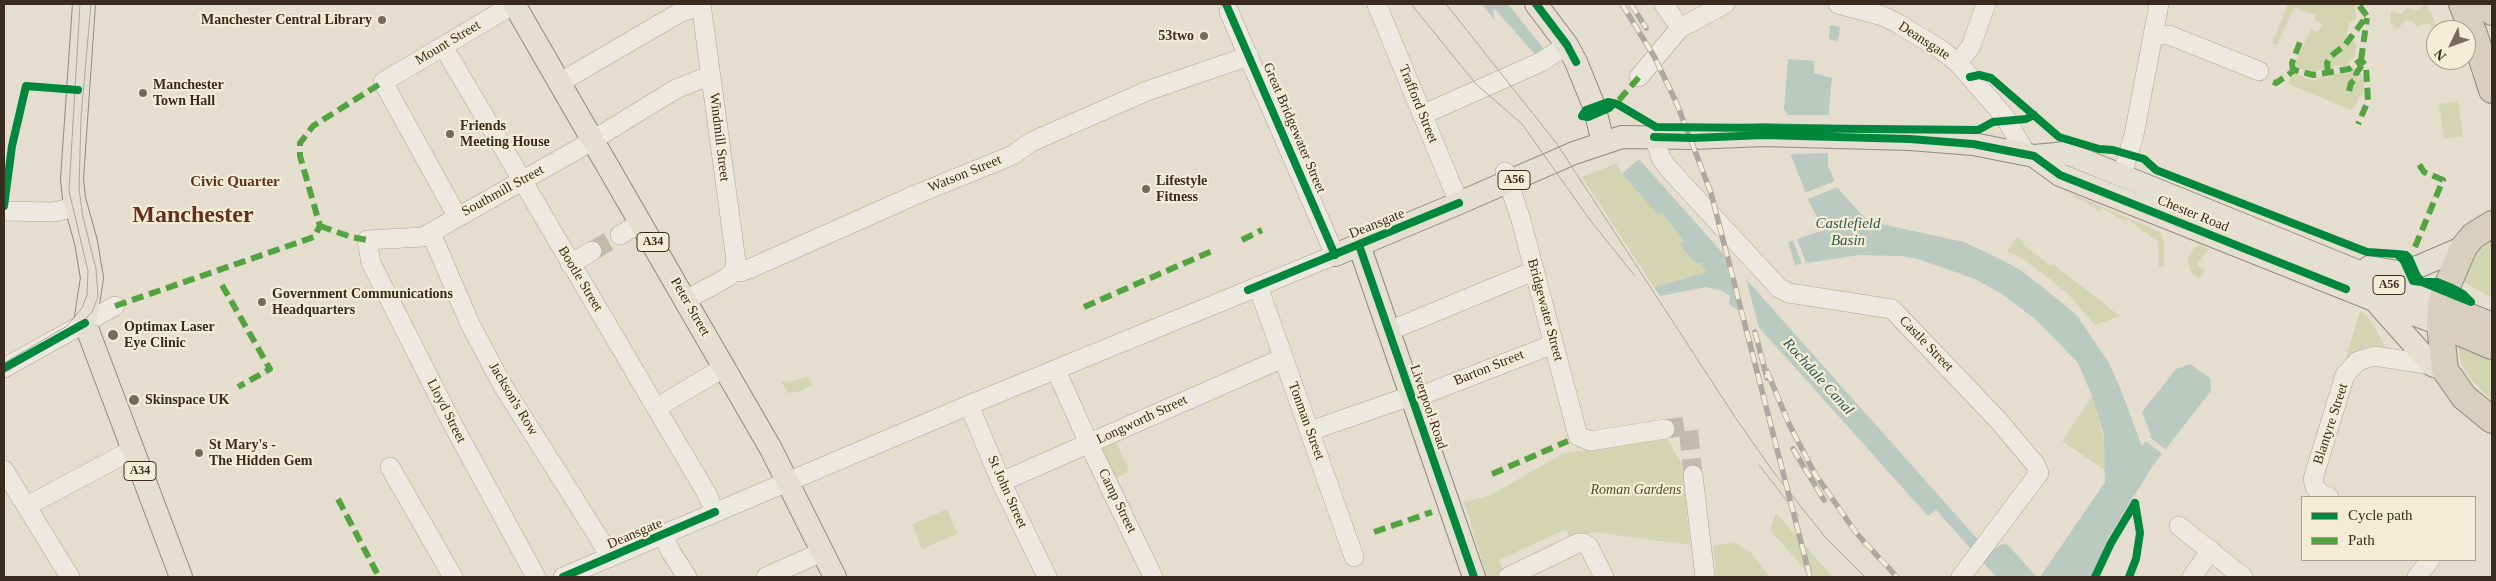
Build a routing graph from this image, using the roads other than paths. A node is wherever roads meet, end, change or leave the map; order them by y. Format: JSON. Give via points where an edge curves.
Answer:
{"nodes":[{"id":1,"x":84,"y":4,"type":"edge"},
{"id":2,"x":514,"y":4,"type":"edge"},
{"id":3,"x":701,"y":4,"type":"edge"},
{"id":4,"x":1536,"y":4,"type":"edge"},
{"id":5,"x":1664,"y":4,"type":"edge"},
{"id":6,"x":1724,"y":4,"type":"edge"},
{"id":7,"x":1838,"y":4,"type":"edge"},
{"id":8,"x":1986,"y":4,"type":"edge"},
{"id":9,"x":2159,"y":4,"type":"edge"},
{"id":10,"x":2462,"y":4,"type":"edge"},
{"id":11,"x":2489,"y":4,"type":"edge"},
{"id":12,"x":1377,"y":5,"type":"dead end"},
{"id":13,"x":1229,"y":12,"type":"dead end"},
{"id":14,"x":2492,"y":12,"type":"edge"},
{"id":15,"x":1680,"y":28,"type":"junction"},
{"id":16,"x":2154,"y":35,"type":"junction"},
{"id":17,"x":1567,"y":45,"type":"junction"},
{"id":18,"x":443,"y":46,"type":"junction"},
{"id":19,"x":1249,"y":56,"type":"junction"},
{"id":20,"x":1958,"y":63,"type":"junction"},
{"id":21,"x":2259,"y":70,"type":"dead end"},
{"id":22,"x":711,"y":75,"type":"junction"},
{"id":23,"x":1639,"y":77,"type":"dead end"},
{"id":24,"x":559,"y":82,"type":"junction"},
{"id":25,"x":2492,"y":90,"type":"edge"},
{"id":26,"x":1422,"y":115,"type":"junction"},
{"id":27,"x":1654,"y":137,"type":"junction"},
{"id":28,"x":593,"y":140,"type":"junction"},
{"id":29,"x":1602,"y":142,"type":"junction"},
{"id":30,"x":2030,"y":155,"type":"junction"},
{"id":31,"x":2122,"y":175,"type":"junction"},
{"id":32,"x":1507,"y":177,"type":"junction"},
{"id":33,"x":522,"y":181,"type":"junction"},
{"id":34,"x":1459,"y":204,"type":"junction"},
{"id":35,"x":75,"y":207,"type":"junction"},
{"id":36,"x":2492,"y":210,"type":"edge"},
{"id":37,"x":4,"y":211,"type":"edge"},
{"id":38,"x":458,"y":216,"type":"junction"},
{"id":39,"x":641,"y":222,"type":"junction"},
{"id":40,"x":431,"y":233,"type":"junction"},
{"id":41,"x":620,"y":235,"type":"tunnel mouth"},
{"id":42,"x":2476,"y":236,"type":"edge"},
{"id":43,"x":367,"y":240,"type":"joint"},
{"id":44,"x":1360,"y":245,"type":"junction"},
{"id":45,"x":592,"y":251,"type":"tunnel mouth"},
{"id":46,"x":1335,"y":255,"type":"junction"},
{"id":47,"x":2338,"y":262,"type":"junction"},
{"id":48,"x":570,"y":264,"type":"junction"},
{"id":49,"x":734,"y":271,"type":"junction"},
{"id":50,"x":1535,"y":272,"type":"junction"},
{"id":51,"x":1258,"y":286,"type":"junction"},
{"id":52,"x":686,"y":300,"type":"junction"},
{"id":53,"x":2374,"y":300,"type":"junction"},
{"id":54,"x":115,"y":306,"type":"dead end"},
{"id":55,"x":2441,"y":314,"type":"junction"},
{"id":56,"x":85,"y":323,"type":"junction"},
{"id":57,"x":2492,"y":326,"type":"edge"},
{"id":58,"x":1389,"y":330,"type":"junction"},
{"id":59,"x":1554,"y":344,"type":"junction"},
{"id":60,"x":2492,"y":346,"type":"edge"},
{"id":61,"x":1283,"y":358,"type":"junction"},
{"id":62,"x":7,"y":360,"type":"edge"},
{"id":63,"x":724,"y":367,"type":"junction"},
{"id":64,"x":2439,"y":367,"type":"junction"},
{"id":65,"x":1056,"y":370,"type":"junction"},
{"id":66,"x":1412,"y":397,"type":"junction"},
{"id":67,"x":969,"y":406,"type":"junction"},
{"id":68,"x":656,"y":408,"type":"junction"},
{"id":69,"x":2492,"y":420,"type":"edge"},
{"id":70,"x":1665,"y":429,"type":"tunnel mouth"},
{"id":71,"x":1310,"y":431,"type":"junction"},
{"id":72,"x":1089,"y":444,"type":"junction"},
{"id":73,"x":132,"y":450,"type":"junction"},
{"id":74,"x":390,"y":467,"type":"dead end"},
{"id":75,"x":4,"y":470,"type":"edge"},
{"id":76,"x":1693,"y":474,"type":"tunnel mouth"},
{"id":77,"x":788,"y":482,"type":"junction"},
{"id":78,"x":1001,"y":482,"type":"junction"},
{"id":79,"x":2326,"y":496,"type":"edge"},
{"id":80,"x":26,"y":506,"type":"junction"},
{"id":81,"x":715,"y":512,"type":"junction"},
{"id":82,"x":2179,"y":526,"type":"dead end"},
{"id":83,"x":663,"y":535,"type":"junction"},
{"id":84,"x":2211,"y":550,"type":"junction"},
{"id":85,"x":822,"y":552,"type":"junction"},
{"id":86,"x":1354,"y":557,"type":"dead end"},
{"id":87,"x":609,"y":558,"type":"junction"},
{"id":88,"x":2429,"y":561,"type":"edge"},
{"id":89,"x":70,"y":577,"type":"edge"},
{"id":90,"x":181,"y":577,"type":"edge"},
{"id":91,"x":453,"y":577,"type":"edge"},
{"id":92,"x":536,"y":577,"type":"edge"},
{"id":93,"x":563,"y":577,"type":"edge"},
{"id":94,"x":687,"y":577,"type":"edge"},
{"id":95,"x":766,"y":577,"type":"edge"},
{"id":96,"x":835,"y":577,"type":"edge"},
{"id":97,"x":1047,"y":577,"type":"edge"},
{"id":98,"x":1153,"y":577,"type":"edge"},
{"id":99,"x":1474,"y":577,"type":"edge"},
{"id":100,"x":1508,"y":577,"type":"edge"},
{"id":101,"x":1604,"y":577,"type":"edge"},
{"id":102,"x":1704,"y":577,"type":"edge"},
{"id":103,"x":1961,"y":577,"type":"edge"},
{"id":104,"x":2192,"y":577,"type":"edge"},
{"id":105,"x":2243,"y":577,"type":"edge"},
{"id":106,"x":2417,"y":577,"type":"edge"}],
"edges":[{"from":1,"to":35,"type":"main road","number":"A34","via":[[72,180]]},
{"from":2,"to":18,"type":"street","name":"Mount Street"},
{"from":2,"to":24,"type":"main road","name":"Peter Street","number":"A34"},
{"from":3,"to":22,"type":"street","name":"Windmill Street"},
{"from":3,"to":24,"type":"street","via":[[679,13]]},
{"from":4,"to":17,"type":"main road"},
{"from":5,"to":15,"type":"street"},
{"from":6,"to":15,"type":"street"},
{"from":7,"to":20,"type":"street","name":"Deansgate","via":[[1883,16]]},
{"from":8,"to":20,"type":"street","via":[[1971,46]]},
{"from":9,"to":16,"type":"street"},
{"from":10,"to":25,"type":"highway"},
{"from":11,"to":14,"type":"highway"},
{"from":12,"to":26,"type":"street","name":"Trafford Street"},
{"from":13,"to":19,"type":"street","name":"Great Bridgewater Street"},
{"from":15,"to":23,"type":"street"},
{"from":16,"to":21,"type":"street","via":[[2170,35]]},
{"from":16,"to":31,"type":"street","via":[[2134,135]]},
{"from":17,"to":26,"type":"street","via":[[1541,62]]},
{"from":17,"to":29,"type":"main road","via":[[1591,98]]},
{"from":18,"to":33,"type":"street","name":"Bootle Street"},
{"from":18,"to":38,"type":"street","name":"Mount Street","via":[[383,82]]},
{"from":19,"to":46,"type":"street","name":"Great Bridgewater Street"},
{"from":19,"to":49,"type":"street","name":"Watson Street","via":[[1147,91],[1031,142],[1014,155],[749,269]]},
{"from":20,"to":30,"type":"street","name":"Deansgate","via":[[2005,116]]},
{"from":22,"to":28,"type":"street","name":"Southmill Street","via":[[676,89]]},
{"from":22,"to":49,"type":"street","name":"Windmill Street","via":[[736,256]]},
{"from":24,"to":28,"type":"main road","name":"Peter Street","number":"A34"},
{"from":26,"to":34,"type":"street","name":"Trafford Street"},
{"from":27,"to":29,"type":"main road","number":"A56","via":[[1622,137]]},
{"from":27,"to":30,"type":"main road","number":"A56","via":[[1763,135],[1910,139],[1973,144]]},
{"from":27,"to":103,"type":"street","name":"Castle Street","via":[[1668,168],[1779,288],[1789,293],[1892,309],[1992,413],[2039,473]]},
{"from":28,"to":33,"type":"street","name":"Southmill Street"},
{"from":28,"to":39,"type":"main road","name":"Peter Street","number":"A34"},
{"from":29,"to":32,"type":"main road","name":"Deansgate","number":"A56"},
{"from":30,"to":31,"type":"main road","name":"Chester Road","number":"A56","via":[[2066,153]]},
{"from":30,"to":53,"type":"main road","name":"Chester Road","number":"A56","via":[[2060,175]]},
{"from":31,"to":47,"type":"main road","name":"Chester Road","number":"A56"},
{"from":32,"to":34,"type":"main road","name":"Deansgate","number":"A56"},
{"from":32,"to":50,"type":"street","name":"Bridgewater Street"},
{"from":33,"to":38,"type":"street","name":"Southmill Street"},
{"from":33,"to":48,"type":"street","name":"Bootle Street"},
{"from":34,"to":44,"type":"main road","name":"Deansgate","number":"A56"},
{"from":35,"to":37,"type":"street","via":[[54,212]]},
{"from":35,"to":56,"type":"main road","number":"A34","via":[[86,242],[92,278]]},
{"from":36,"to":42,"type":"highway"},
{"from":38,"to":40,"type":"street","name":"Southmill Street"},
{"from":39,"to":41,"type":"street"},
{"from":39,"to":52,"type":"main road","name":"Peter Street","number":"A34"},
{"from":40,"to":43,"type":"street","name":"Southmill Street","via":[[416,239]]},
{"from":40,"to":87,"type":"street","name":"Jackson's Row","via":[[475,333],[503,386]]},
{"from":42,"to":47,"type":"main road","via":[[2420,266],[2398,272]]},
{"from":42,"to":55,"type":"highway","via":[[2446,286]]},
{"from":43,"to":92,"type":"street","name":"Lloyd Street","via":[[370,263]]},
{"from":44,"to":46,"type":"main road","name":"Deansgate","number":"A56"},
{"from":44,"to":58,"type":"main road","name":"Liverpool Road"},
{"from":45,"to":48,"type":"street"},
{"from":46,"to":51,"type":"street","name":"Deansgate","number":"A56"},
{"from":47,"to":55,"type":"main road","name":"Chester Road","number":"A56"},
{"from":48,"to":68,"type":"street","name":"Bootle Street"},
{"from":49,"to":52,"type":"street","name":"Watson Street"},
{"from":50,"to":58,"type":"street"},
{"from":50,"to":59,"type":"street","name":"Bridgewater Street"},
{"from":51,"to":61,"type":"street","name":"Tonman Street"},
{"from":51,"to":65,"type":"street","name":"Deansgate","number":"A56"},
{"from":52,"to":63,"type":"main road","name":"Peter Street","number":"A34"},
{"from":53,"to":55,"type":"main road","name":"Chester Road","number":"A56"},
{"from":53,"to":64,"type":"main road"},
{"from":54,"to":56,"type":"street"},
{"from":55,"to":57,"type":"highway","name":"Chester Road","number":"A56"},
{"from":55,"to":60,"type":"highway","name":"Chester Road","number":"A56"},
{"from":55,"to":64,"type":"highway"},
{"from":56,"to":62,"type":"street"},
{"from":56,"to":73,"type":"main road","number":"A34"},
{"from":58,"to":66,"type":"main road","name":"Liverpool Road"},
{"from":59,"to":66,"type":"street","name":"Barton Street"},
{"from":59,"to":70,"type":"street","name":"Bridgewater Street","via":[[1575,431],[1581,438],[1590,441]]},
{"from":61,"to":71,"type":"street","name":"Tonman Street"},
{"from":61,"to":72,"type":"street","name":"Longworth Street"},
{"from":63,"to":68,"type":"street"},
{"from":63,"to":77,"type":"main road","name":"Peter Street","number":"A34"},
{"from":64,"to":69,"type":"highway","via":[[2464,397]]},
{"from":64,"to":79,"type":"street","name":"Blantyre Street","via":[[2374,356],[2351,368],[2345,375],[2313,479],[2315,488]]},
{"from":65,"to":67,"type":"street","name":"Deansgate","number":"A56"},
{"from":65,"to":72,"type":"street","name":"Camp Street"},
{"from":66,"to":71,"type":"street","name":"Barton Street"},
{"from":66,"to":99,"type":"main road","name":"Liverpool Road"},
{"from":67,"to":77,"type":"street","name":"Deansgate","number":"A56"},
{"from":67,"to":78,"type":"street","name":"St John Street"},
{"from":68,"to":81,"type":"street","name":"Bootle Street"},
{"from":71,"to":86,"type":"street","name":"Tonman Street"},
{"from":72,"to":78,"type":"street","name":"Longworth Street"},
{"from":72,"to":98,"type":"street","name":"Camp Street"},
{"from":73,"to":80,"type":"street"},
{"from":73,"to":90,"type":"main road","number":"A34"},
{"from":74,"to":91,"type":"street"},
{"from":75,"to":80,"type":"street"},
{"from":76,"to":102,"type":"street"},
{"from":77,"to":81,"type":"street","name":"Deansgate","number":"A56"},
{"from":77,"to":85,"type":"main road","number":"A34"},
{"from":78,"to":97,"type":"street","name":"St John Street"},
{"from":80,"to":89,"type":"street"},
{"from":81,"to":83,"type":"street","name":"Deansgate","number":"A56"},
{"from":82,"to":84,"type":"street"},
{"from":83,"to":87,"type":"street","name":"Deansgate","number":"A56"},
{"from":83,"to":94,"type":"street"},
{"from":84,"to":104,"type":"street"},
{"from":84,"to":105,"type":"street"},
{"from":85,"to":95,"type":"street"},
{"from":85,"to":96,"type":"main road","number":"A34"},
{"from":87,"to":93,"type":"street","name":"Deansgate","number":"A56"},
{"from":88,"to":106,"type":"street"},
{"from":100,"to":101,"type":"street","via":[[1584,543]]}]}
